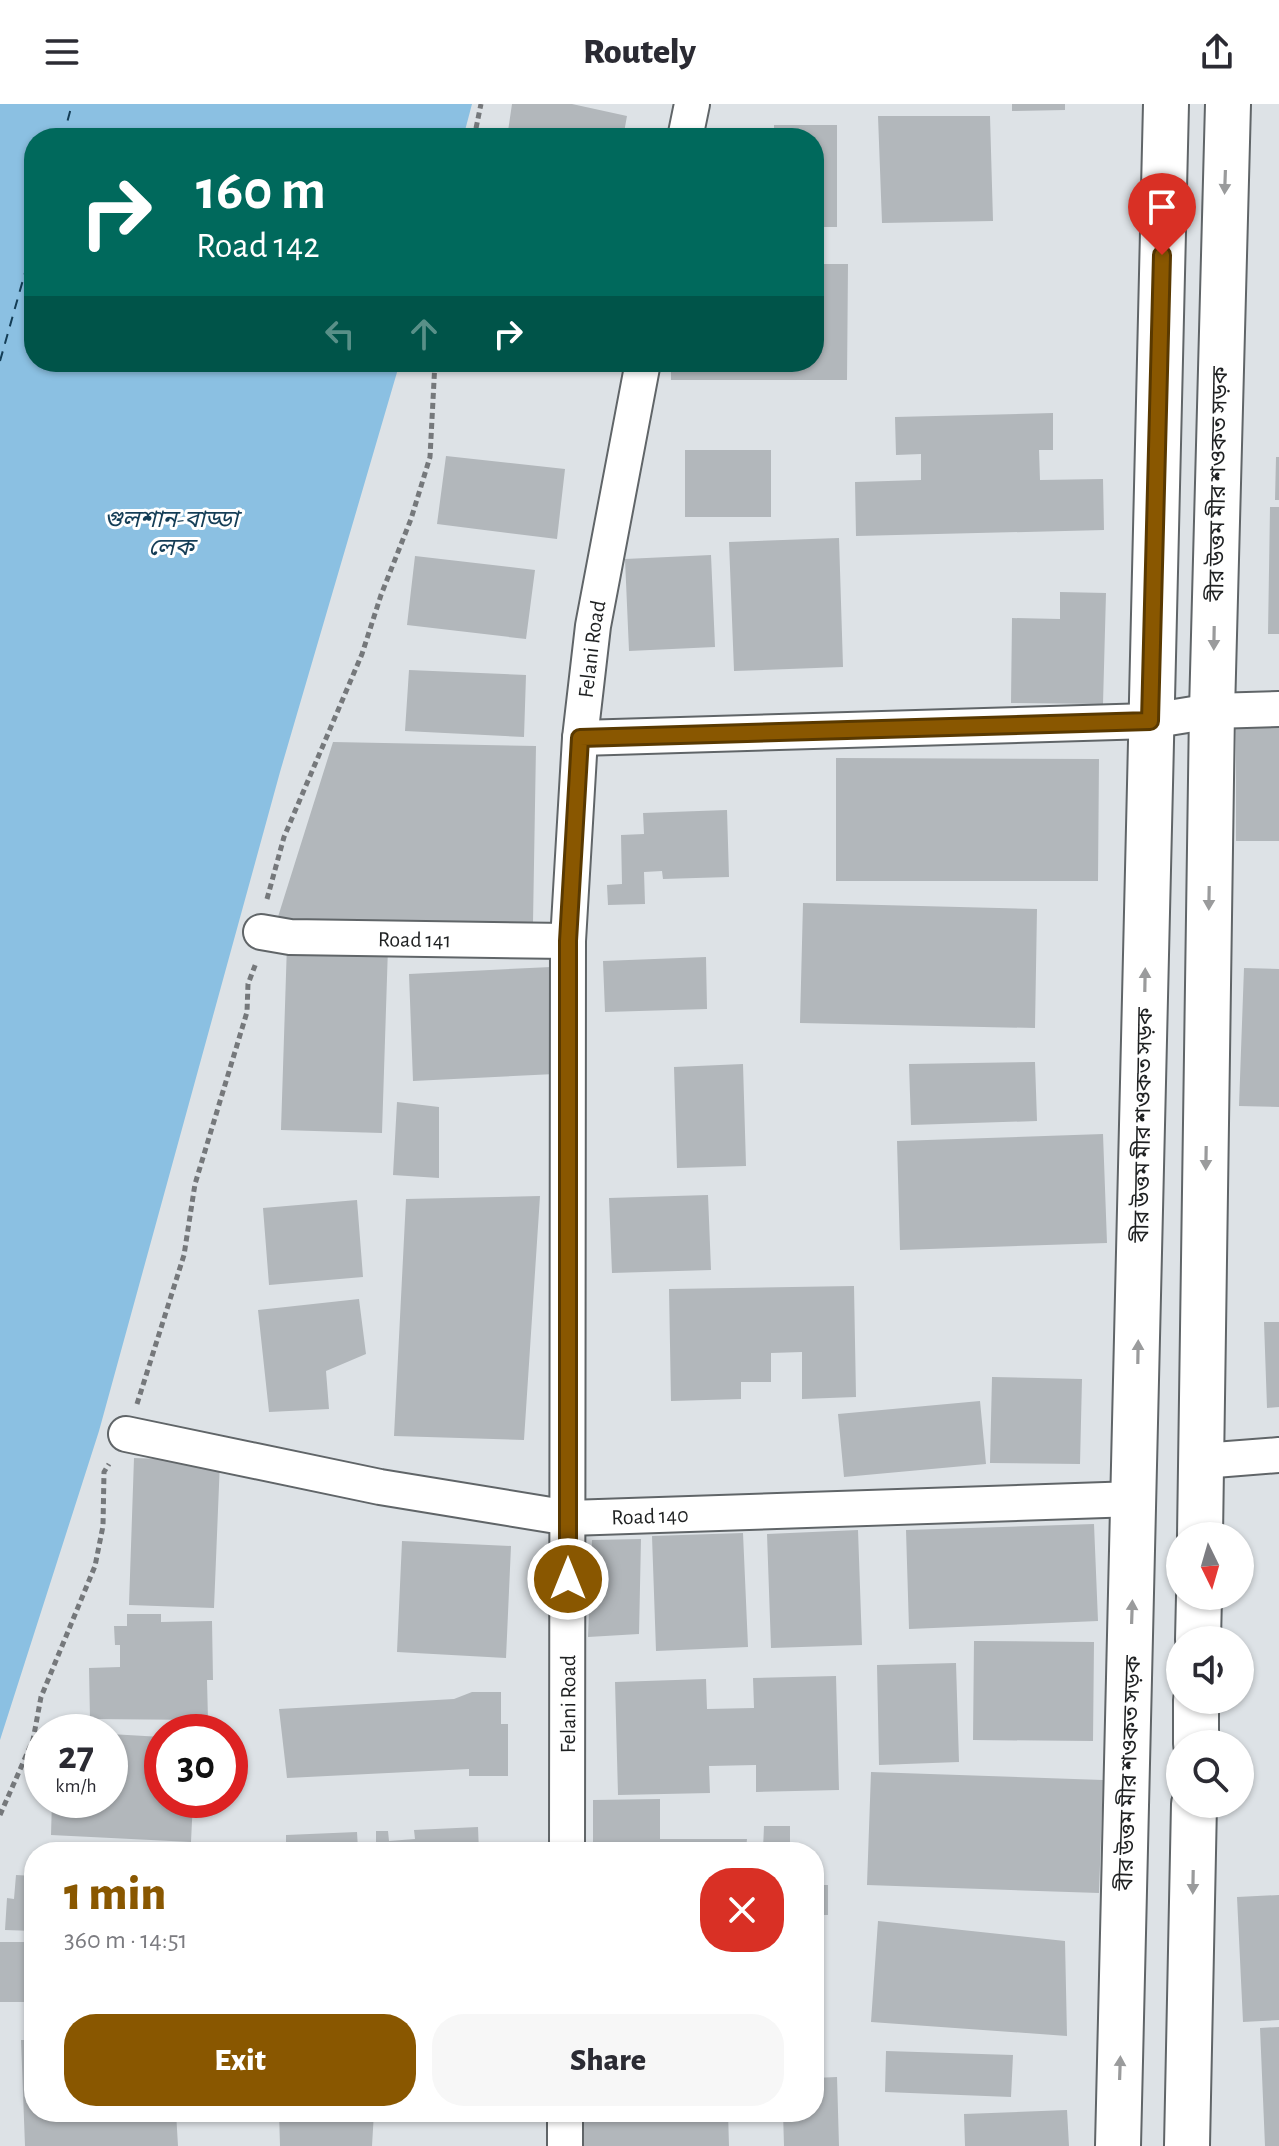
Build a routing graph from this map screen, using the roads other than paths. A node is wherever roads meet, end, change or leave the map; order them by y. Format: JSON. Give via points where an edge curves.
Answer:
{"nodes":[{"id":1,"x":692,"y":104,"type":"edge"},
{"id":2,"x":1166,"y":104,"type":"edge"},
{"id":3,"x":1228,"y":104,"type":"edge"},
{"id":4,"x":687,"y":128,"type":"edge"},
{"id":5,"x":641,"y":372,"type":"edge"},
{"id":6,"x":1279,"y":709,"type":"edge"},
{"id":7,"x":1212,"y":711,"type":"junction"},
{"id":8,"x":1150,"y":721,"type":"junction"},
{"id":9,"x":580,"y":738,"type":"junction"},
{"id":10,"x":261,"y":932,"type":"road end"},
{"id":11,"x":568,"y":941,"type":"junction"},
{"id":12,"x":126,"y":1434,"type":"road end"},
{"id":13,"x":1279,"y":1455,"type":"edge"},
{"id":14,"x":1202,"y":1461,"type":"junction"},
{"id":15,"x":1135,"y":1499,"type":"junction"},
{"id":16,"x":569,"y":1518,"type":"junction"},
{"id":17,"x":1200,"y":1522,"type":"edge"},
{"id":18,"x":1194,"y":1818,"type":"edge"},
{"id":19,"x":567,"y":1842,"type":"edge"},
{"id":20,"x":565,"y":2122,"type":"edge"},
{"id":21,"x":565,"y":2146,"type":"edge"},
{"id":22,"x":1118,"y":2146,"type":"edge"},
{"id":23,"x":1187,"y":2146,"type":"edge"}],
"edges":[{"from":1,"to":4,"type":"street"},
{"from":2,"to":8,"type":"main road","name":"বীর উত্তম মীর শওকত সড়ক"},
{"from":3,"to":7,"type":"main road","name":"বীর উত্তম মীর শওকত সড়ক","one_way":true},
{"from":5,"to":9,"type":"street","name":"Felani Road","via":[[593,626]]},
{"from":6,"to":7,"type":"street"},
{"from":7,"to":8,"type":"street"},
{"from":7,"to":14,"type":"main road","name":"বীর উত্তম মীর শওকত সড়ক","one_way":true},
{"from":8,"to":9,"type":"street"},
{"from":15,"to":8,"type":"main road","name":"বীর উত্তম মীর শওকত সড়ক","one_way":true},
{"from":9,"to":11,"type":"street","name":"Felani Road"},
{"from":10,"to":11,"type":"street","name":"Road 141","via":[[290,937]]},
{"from":11,"to":16,"type":"street","name":"Felani Road"},
{"from":12,"to":16,"type":"street","name":"Road 140","via":[[365,1484]]},
{"from":13,"to":14,"type":"street"},
{"from":14,"to":17,"type":"main road","name":"বীর উত্তম মীর শওকত সড়ক"},
{"from":15,"to":16,"type":"street","name":"Road 140"},
{"from":22,"to":15,"type":"main road","name":"বীর উত্তম মীর শওকত সড়ক","one_way":true},
{"from":16,"to":19,"type":"street","name":"Felani Road"},
{"from":18,"to":23,"type":"main road","one_way":true},
{"from":20,"to":21,"type":"street"}]}
